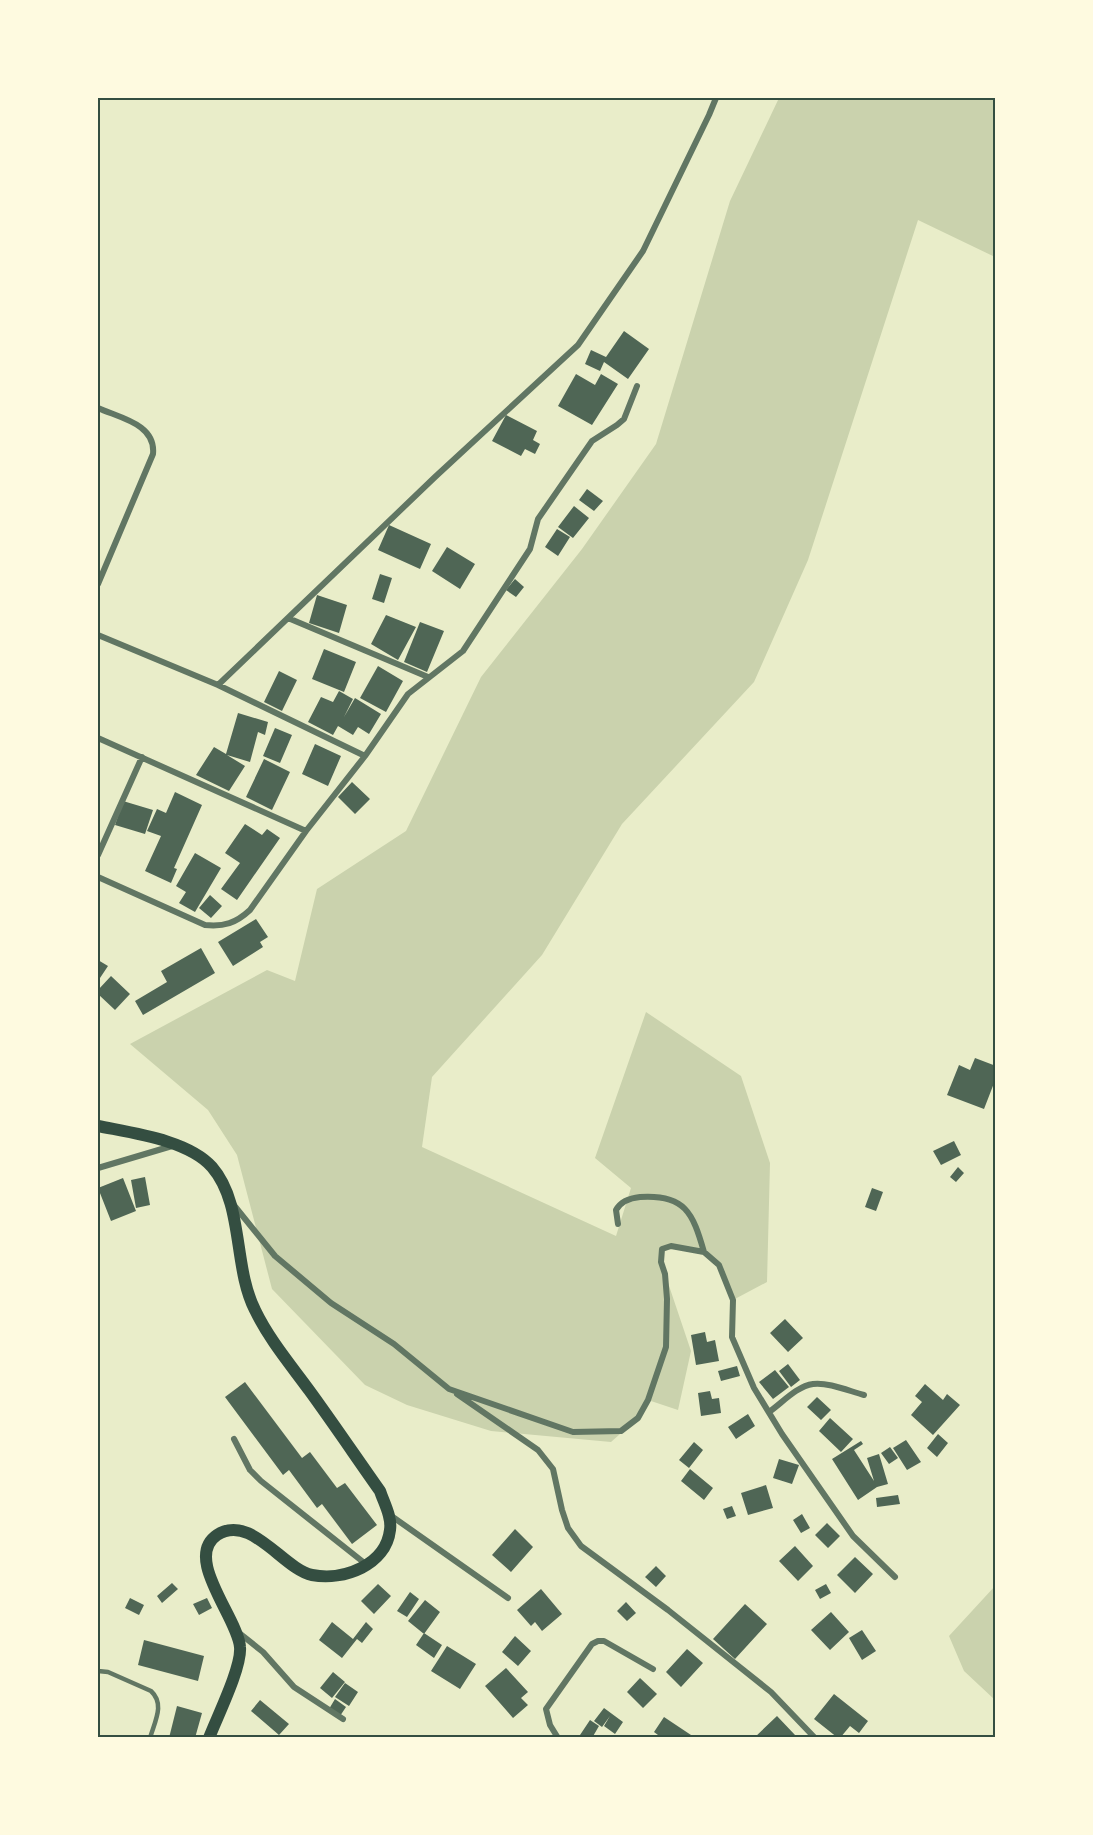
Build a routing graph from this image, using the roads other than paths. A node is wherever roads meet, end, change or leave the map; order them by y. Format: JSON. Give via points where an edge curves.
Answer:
{"nodes":[{"id":1,"x":716,"y":98,"type":"edge"},
{"id":2,"x":637,"y":386,"type":"dead end"},
{"id":3,"x":98,"y":408,"type":"edge"},
{"id":4,"x":98,"y":584,"type":"edge"},
{"id":5,"x":288,"y":618,"type":"junction"},
{"id":6,"x":98,"y":635,"type":"edge"},
{"id":7,"x":428,"y":677,"type":"junction"},
{"id":8,"x":218,"y":685,"type":"junction"},
{"id":9,"x":98,"y":738,"type":"edge"},
{"id":10,"x":365,"y":756,"type":"junction"},
{"id":11,"x":142,"y":757,"type":"junction"},
{"id":12,"x":306,"y":831,"type":"junction"},
{"id":13,"x":98,"y":855,"type":"edge"},
{"id":14,"x":98,"y":877,"type":"edge"},
{"id":15,"x":98,"y":1126,"type":"edge"},
{"id":16,"x":175,"y":1145,"type":"junction"},
{"id":17,"x":98,"y":1168,"type":"edge"},
{"id":18,"x":229,"y":1199,"type":"junction"},
{"id":19,"x":618,"y":1224,"type":"dead end"},
{"id":20,"x":704,"y":1252,"type":"junction"},
{"id":21,"x":449,"y":1389,"type":"junction"},
{"id":22,"x":864,"y":1395,"type":"dead end"},
{"id":23,"x":769,"y":1412,"type":"junction"},
{"id":24,"x":234,"y":1439,"type":"dead end"},
{"id":25,"x":387,"y":1513,"type":"junction"},
{"id":26,"x":368,"y":1565,"type":"junction"},
{"id":27,"x":896,"y":1577,"type":"dead end"},
{"id":28,"x":508,"y":1598,"type":"dead end"},
{"id":29,"x":235,"y":1629,"type":"junction"},
{"id":30,"x":653,"y":1670,"type":"dead end"},
{"id":31,"x":98,"y":1671,"type":"edge"},
{"id":32,"x":343,"y":1719,"type":"dead end"},
{"id":33,"x":150,"y":1737,"type":"edge"},
{"id":34,"x":208,"y":1737,"type":"edge"},
{"id":35,"x":558,"y":1737,"type":"edge"},
{"id":36,"x":814,"y":1737,"type":"edge"}],
"edges":[{"from":1,"to":5,"type":"street","via":[[643,251],[578,345]]},
{"from":2,"to":7,"type":"street","via":[[624,419],[592,441],[538,519],[530,549],[463,651]]},
{"from":3,"to":4,"type":"street","via":[[141,427],[150,435],[153,447]]},
{"from":5,"to":7,"type":"street"},
{"from":5,"to":8,"type":"street"},
{"from":6,"to":8,"type":"street"},
{"from":7,"to":10,"type":"street","via":[[408,694]]},
{"from":8,"to":10,"type":"street"},
{"from":9,"to":11,"type":"street"},
{"from":10,"to":12,"type":"street"},
{"from":11,"to":12,"type":"street"},
{"from":11,"to":13,"type":"street"},
{"from":12,"to":14,"type":"street","via":[[250,910],[230,924],[205,925]]},
{"from":15,"to":16,"type":"main road"},
{"from":16,"to":17,"type":"street"},
{"from":16,"to":18,"type":"main road","via":[[210,1165]]},
{"from":18,"to":21,"type":"street","via":[[275,1256],[331,1303],[393,1344]]},
{"from":18,"to":25,"type":"main road","via":[[255,1310],[380,1491]]},
{"from":19,"to":20,"type":"street","via":[[616,1210],[620,1203],[634,1198],[668,1197],[688,1214]]},
{"from":20,"to":21,"type":"street","via":[[671,1246],[662,1249],[666,1347],[648,1400],[638,1418],[621,1431],[573,1432]]},
{"from":20,"to":23,"type":"street","via":[[719,1265],[733,1299],[732,1337]]},
{"from":21,"to":36,"type":"street","via":[[549,1461],[568,1528],[581,1546],[771,1692]]},
{"from":22,"to":23,"type":"street","via":[[812,1384]]},
{"from":23,"to":27,"type":"street","via":[[853,1536]]},
{"from":24,"to":26,"type":"street","via":[[250,1470]]},
{"from":25,"to":26,"type":"main road","via":[[390,1530],[383,1551]]},
{"from":25,"to":28,"type":"street"},
{"from":26,"to":29,"type":"main road","via":[[345,1574],[312,1575],[248,1534],[224,1531],[208,1544],[207,1567]]},
{"from":29,"to":32,"type":"street","via":[[263,1652],[294,1687]]},
{"from":29,"to":34,"type":"main road","via":[[239,1657]]},
{"from":30,"to":35,"type":"street","via":[[604,1641],[592,1644],[546,1708]]},
{"from":31,"to":33,"type":"lane","via":[[157,1696],[160,1703]]}]}
